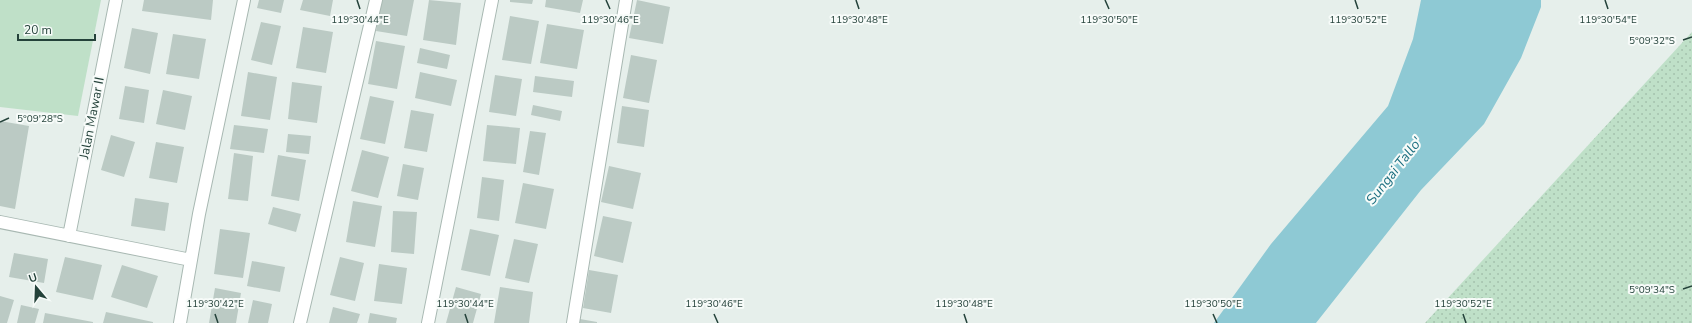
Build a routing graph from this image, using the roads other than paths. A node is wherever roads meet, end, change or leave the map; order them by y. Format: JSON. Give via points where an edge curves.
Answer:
{"nodes":[{"id":1,"x":116,"y":0,"type":"edge"},
{"id":2,"x":244,"y":0,"type":"edge"},
{"id":3,"x":376,"y":0,"type":"edge"},
{"id":4,"x":492,"y":0,"type":"edge"},
{"id":5,"x":626,"y":0,"type":"edge"},
{"id":6,"x":0,"y":222,"type":"edge"},
{"id":7,"x":69,"y":236,"type":"junction"},
{"id":8,"x":191,"y":260,"type":"junction"},
{"id":9,"x":180,"y":323,"type":"edge"},
{"id":10,"x":300,"y":323,"type":"edge"},
{"id":11,"x":428,"y":323,"type":"edge"},
{"id":12,"x":573,"y":323,"type":"edge"}],
"edges":[{"from":1,"to":7,"type":"street","name":"Jalan Mawar II"},
{"from":2,"to":8,"type":"street"},
{"from":3,"to":10,"type":"street"},
{"from":4,"to":11,"type":"street"},
{"from":5,"to":12,"type":"street"},
{"from":6,"to":7,"type":"street"},
{"from":7,"to":8,"type":"street"},
{"from":8,"to":9,"type":"street"}]}
